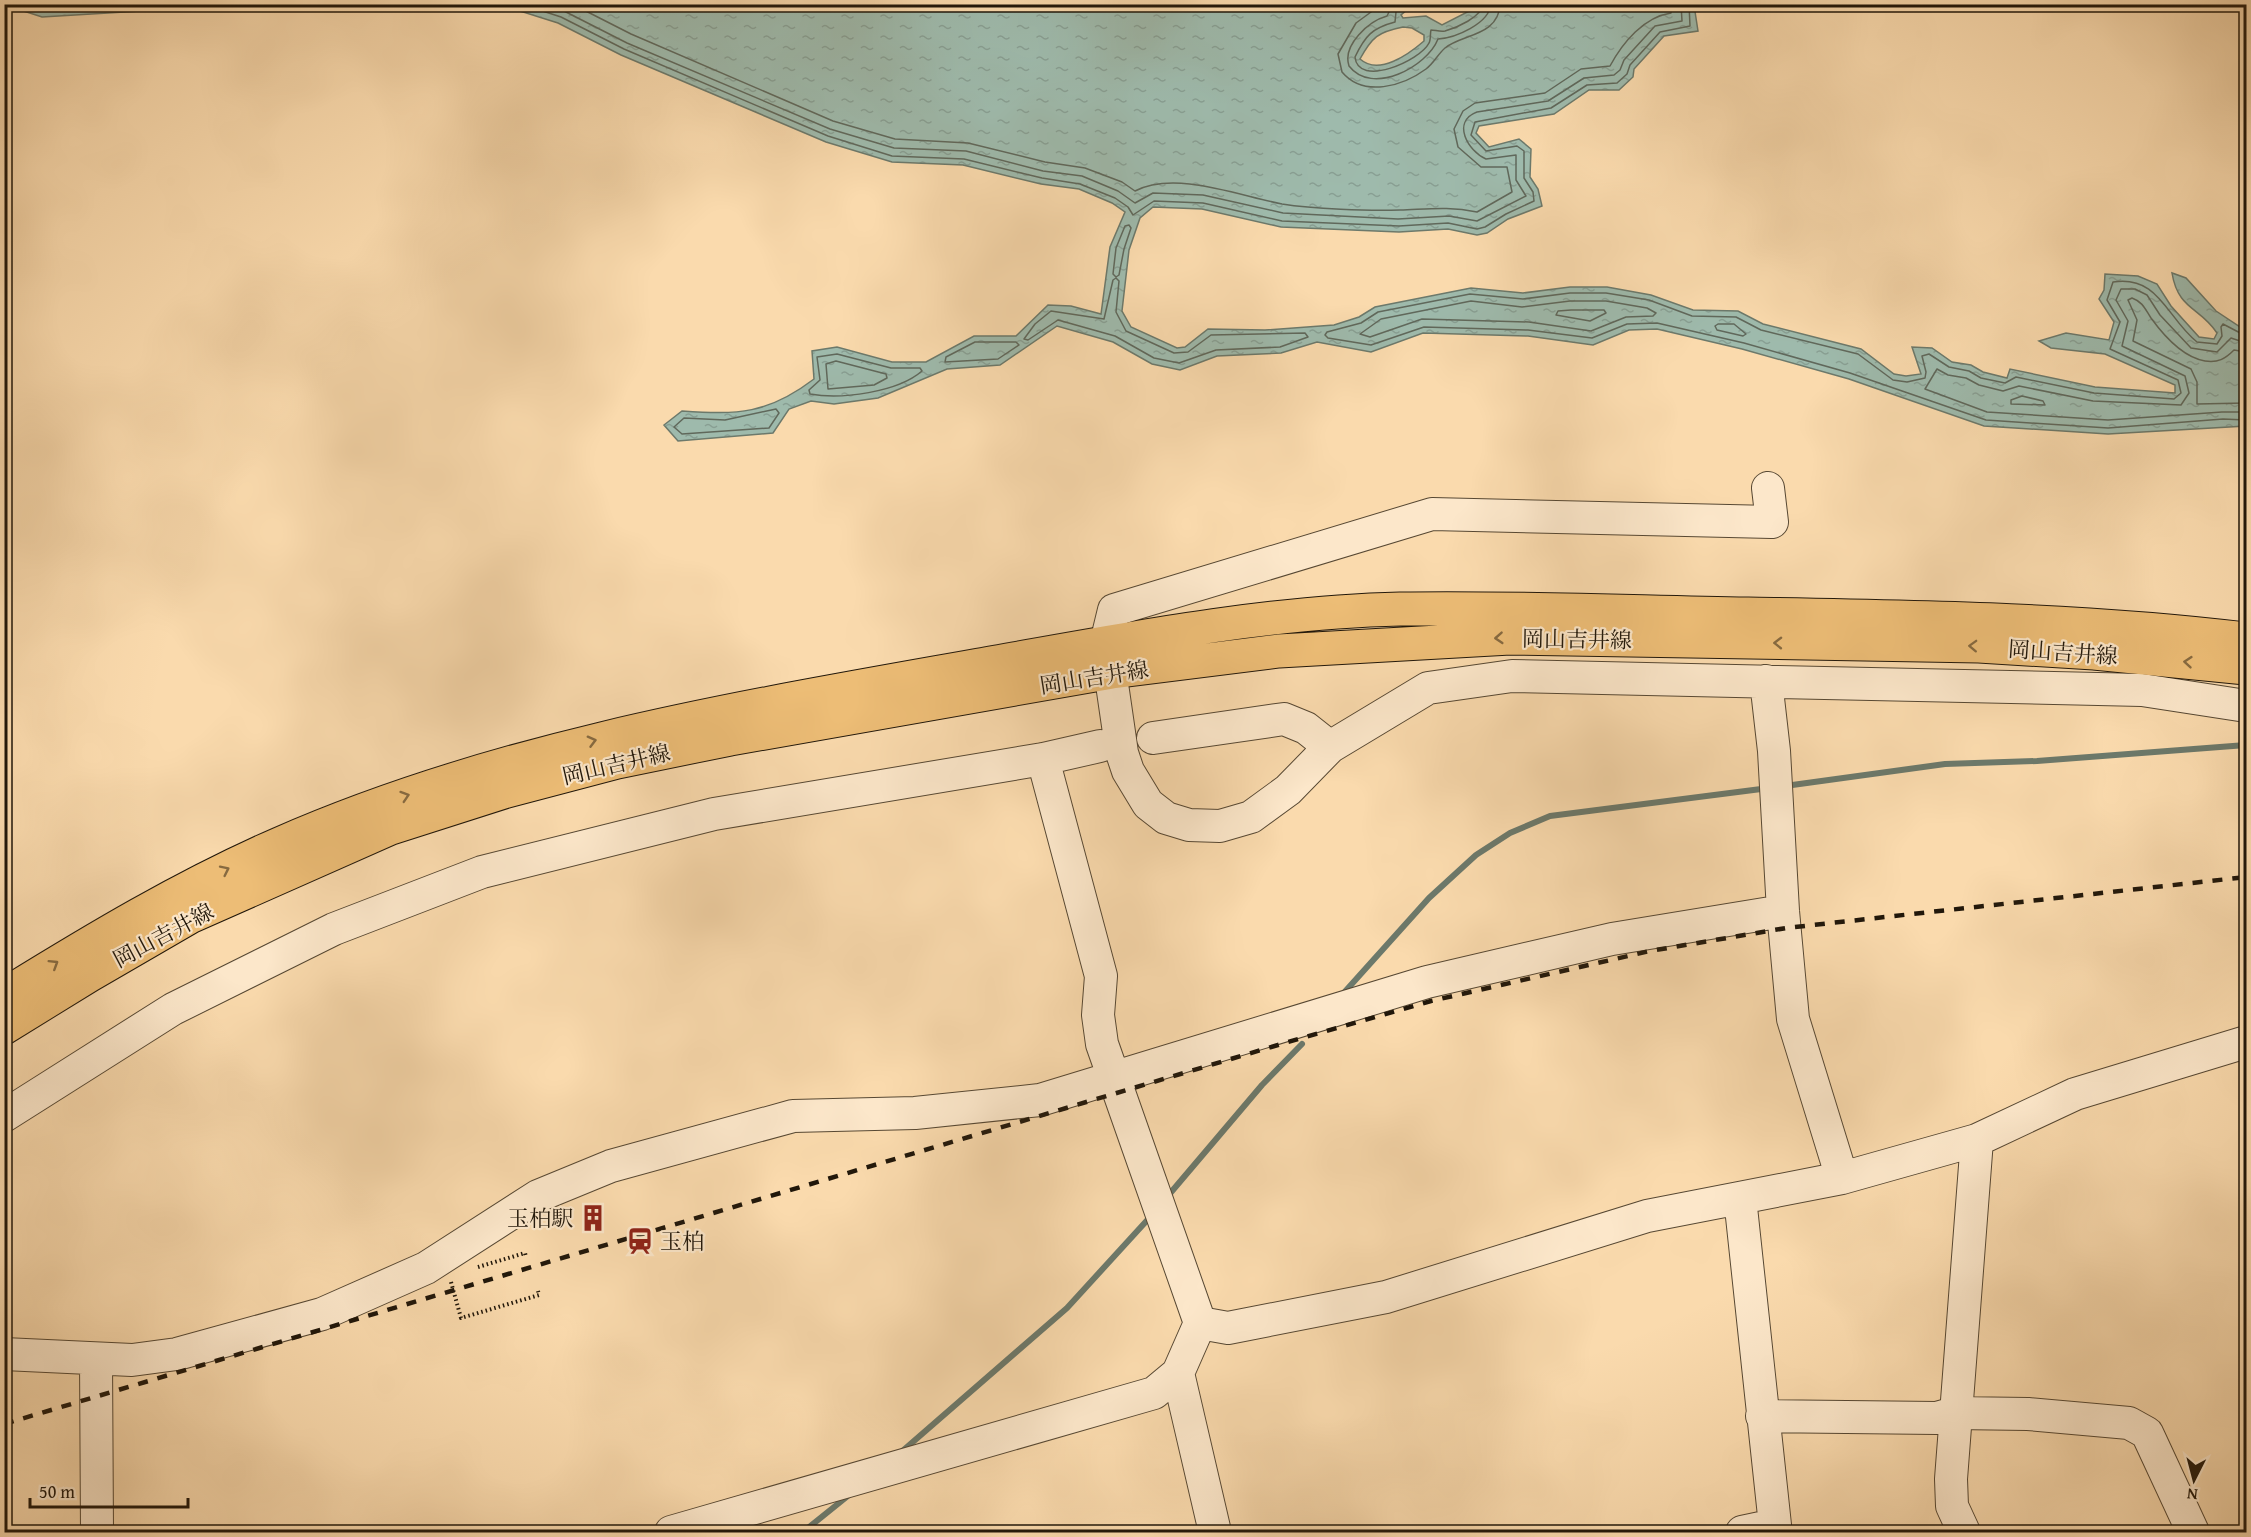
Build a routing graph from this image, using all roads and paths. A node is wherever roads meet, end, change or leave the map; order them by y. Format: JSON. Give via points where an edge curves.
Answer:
{"nodes":[{"id":1,"x":1768,"y":488,"type":"dead end"},
{"id":2,"x":2247,"y":639,"type":"edge"},
{"id":3,"x":1109,"y":658,"type":"junction"},
{"id":4,"x":2247,"y":668,"type":"edge"},
{"id":5,"x":1766,"y":681,"type":"junction"},
{"id":6,"x":2247,"y":706,"type":"edge"},
{"id":7,"x":1154,"y":738,"type":"dead end"},
{"id":8,"x":1100,"y":746,"type":"dead end"},
{"id":9,"x":1330,"y":747,"type":"junction"},
{"id":10,"x":1043,"y":759,"type":"junction"},
{"id":11,"x":1783,"y":911,"type":"junction"},
{"id":12,"x":4,"y":995,"type":"edge"},
{"id":13,"x":4,"y":1028,"type":"edge"},
{"id":14,"x":2247,"y":1042,"type":"edge"},
{"id":15,"x":1115,"y":1077,"type":"junction"},
{"id":16,"x":4,"y":1116,"type":"edge"},
{"id":17,"x":1977,"y":1140,"type":"junction"},
{"id":18,"x":1842,"y":1178,"type":"junction"},
{"id":19,"x":1740,"y":1198,"type":"junction"},
{"id":20,"x":526,"y":1257,"type":"dead end"},
{"id":21,"x":470,"y":1269,"type":"dead end"},
{"id":22,"x":449,"y":1276,"type":"dead end"},
{"id":23,"x":538,"y":1291,"type":"dead end"},
{"id":24,"x":1200,"y":1323,"type":"junction"},
{"id":25,"x":4,"y":1354,"type":"edge"},
{"id":26,"x":96,"y":1359,"type":"junction"},
{"id":27,"x":1178,"y":1373,"type":"junction"},
{"id":28,"x":1955,"y":1413,"type":"junction"},
{"id":29,"x":1762,"y":1416,"type":"junction"},
{"id":30,"x":97,"y":1533,"type":"edge"},
{"id":31,"x":671,"y":1533,"type":"edge"},
{"id":32,"x":1215,"y":1533,"type":"edge"},
{"id":33,"x":1742,"y":1533,"type":"edge"},
{"id":34,"x":1964,"y":1533,"type":"edge"},
{"id":35,"x":2193,"y":1533,"type":"edge"}],
"edges":[{"from":1,"to":3,"type":"street","via":[[1772,522],[1432,514],[1114,610]]},
{"from":2,"to":3,"type":"main road","name":"岡山吉井線","via":[[1980,618],[1396,609],[1275,619]]},
{"from":4,"to":3,"type":"main road","name":"岡山吉井線","one_way":true,"via":[[1979,646],[1510,638]]},
{"from":3,"to":9,"type":"street","via":[[1128,771],[1148,804],[1166,818],[1189,825],[1220,826],[1251,817],[1288,790]]},
{"from":12,"to":3,"type":"main road","name":"岡山吉井線","one_way":true,"via":[[176,893],[280,843],[386,802],[497,766],[729,709]]},
{"from":3,"to":13,"type":"main road","name":"岡山吉井線","via":[[617,762],[496,794],[391,828],[190,918]]},
{"from":5,"to":6,"type":"street","via":[[2142,690]]},
{"from":5,"to":9,"type":"street","via":[[1512,676],[1428,688]]},
{"from":5,"to":11,"type":"street"},
{"from":7,"to":9,"type":"street","via":[[1284,719],[1306,728]]},
{"from":8,"to":10,"type":"street"},
{"from":10,"to":15,"type":"street","via":[[1101,976],[1098,1015],[1102,1044]]},
{"from":10,"to":16,"type":"street","via":[[714,814],[482,872],[334,929],[173,1009]]},
{"from":11,"to":15,"type":"street","via":[[1612,939],[1427,982]]},
{"from":11,"to":18,"type":"street","via":[[1793,1019]]},
{"from":14,"to":17,"type":"street","via":[[2075,1094]]},
{"from":15,"to":24,"type":"street"},
{"from":15,"to":26,"type":"street","via":[[1040,1100],[915,1113],[793,1116],[611,1166],[538,1196],[426,1268],[322,1314],[177,1354],[132,1360]]},
{"from":17,"to":18,"type":"street"},
{"from":17,"to":28,"type":"street"},
{"from":18,"to":19,"type":"street"},
{"from":19,"to":24,"type":"street","via":[[1647,1216],[1386,1297],[1228,1328]]},
{"from":19,"to":29,"type":"street"},
{"from":20,"to":21,"type":"path","via":[[525,1253]]},
{"from":22,"to":23,"type":"path","via":[[461,1318],[539,1295]]},
{"from":24,"to":27,"type":"street"},
{"from":25,"to":26,"type":"street"},
{"from":26,"to":30,"type":"street"},
{"from":27,"to":31,"type":"street","via":[[1154,1393]]},
{"from":27,"to":32,"type":"street"},
{"from":28,"to":29,"type":"street","via":[[1937,1418]]},
{"from":28,"to":34,"type":"street","via":[[1952,1506]]},
{"from":28,"to":35,"type":"street","via":[[2028,1414],[2129,1423],[2147,1433]]},
{"from":29,"to":33,"type":"street","via":[[1775,1525]]}]}
